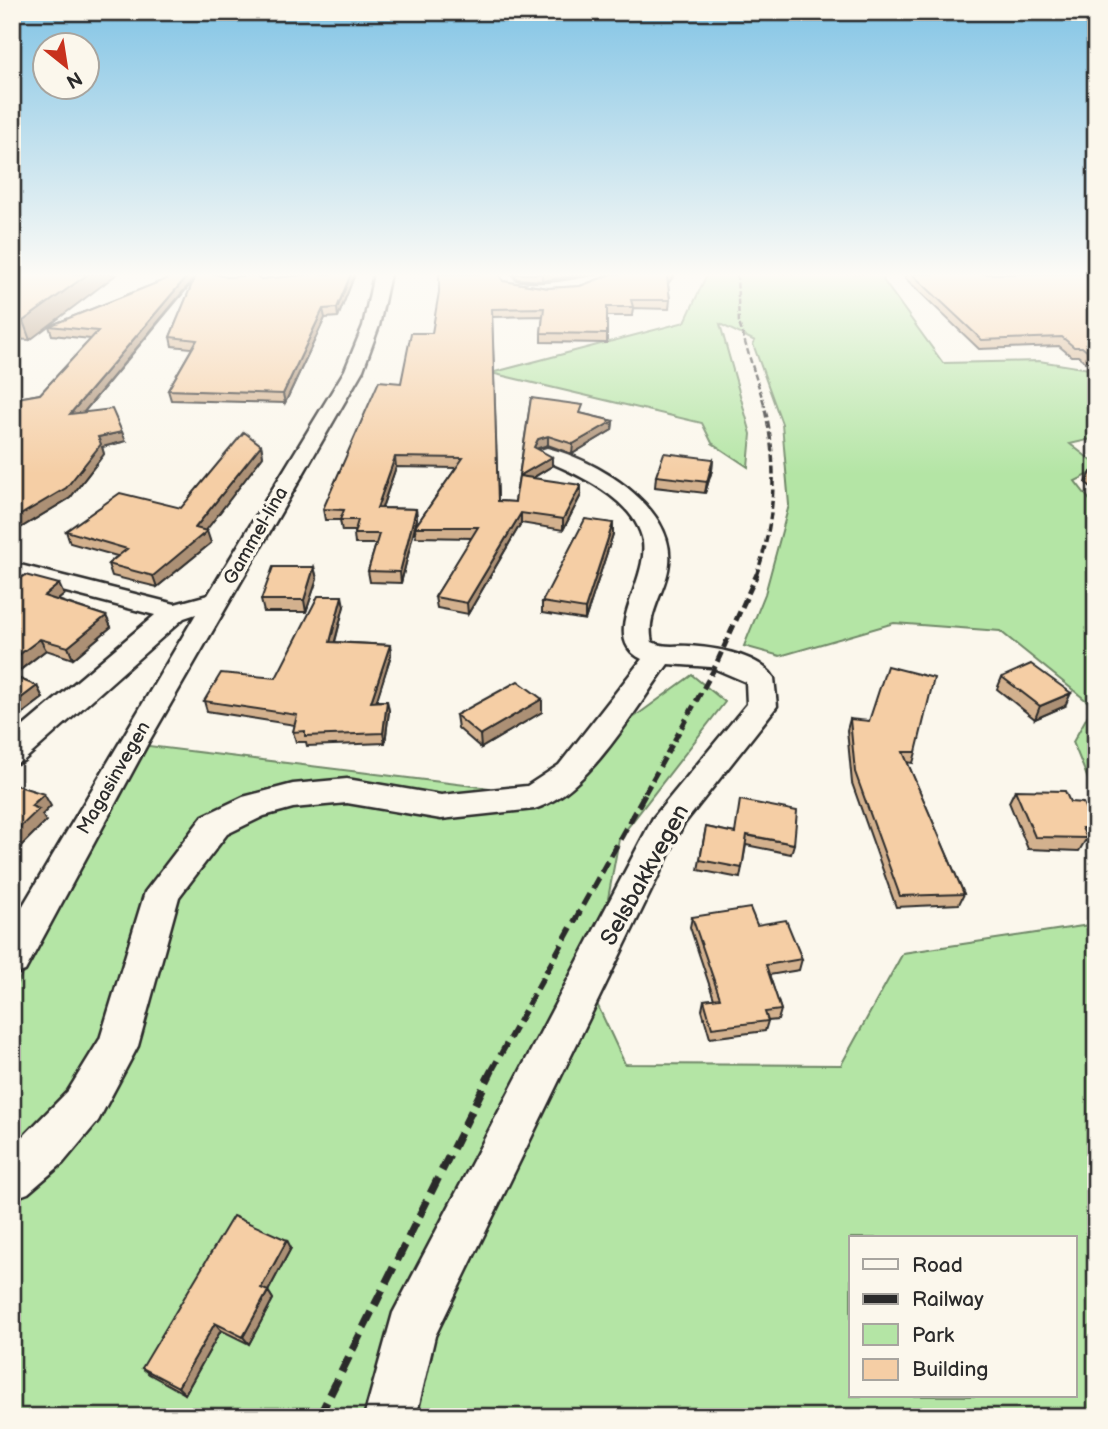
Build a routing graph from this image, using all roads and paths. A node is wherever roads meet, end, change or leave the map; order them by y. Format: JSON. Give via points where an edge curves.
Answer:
{"nodes":[{"id":1,"x":365,"y":341,"type":"edge"},
{"id":2,"x":547,"y":454,"type":"edge"},
{"id":3,"x":12,"y":570,"type":"edge"},
{"id":4,"x":219,"y":600,"type":"junction"},
{"id":5,"x":175,"y":612,"type":"junction"},
{"id":6,"x":659,"y":656,"type":"junction"},
{"id":7,"x":12,"y":752,"type":"edge"},
{"id":8,"x":12,"y":959,"type":"edge"},
{"id":9,"x":12,"y":1177,"type":"edge"},
{"id":10,"x":390,"y":1417,"type":"edge"}],
"edges":[{"from":1,"to":4,"type":"street","name":"Gammel-lina","via":[[354,370]]},
{"from":2,"to":6,"type":"street","via":[[590,471],[627,496],[654,536],[657,563],[637,623],[637,641]]},
{"from":3,"to":5,"type":"street"},
{"from":4,"to":5,"type":"street","name":"Gammel-lina"},
{"from":4,"to":8,"type":"street","name":"Magasinvegen"},
{"from":5,"to":7,"type":"street","name":"Gammel-lina"},
{"from":6,"to":9,"type":"street","via":[[570,773],[534,797],[441,807],[347,791],[293,796],[255,806],[215,825],[163,892],[118,1046],[83,1106],[47,1147]]},
{"from":6,"to":10,"type":"street","name":"Selsbakkvegen","via":[[682,652],[749,670],[760,678],[762,706],[670,818],[411,1331]]}]}
